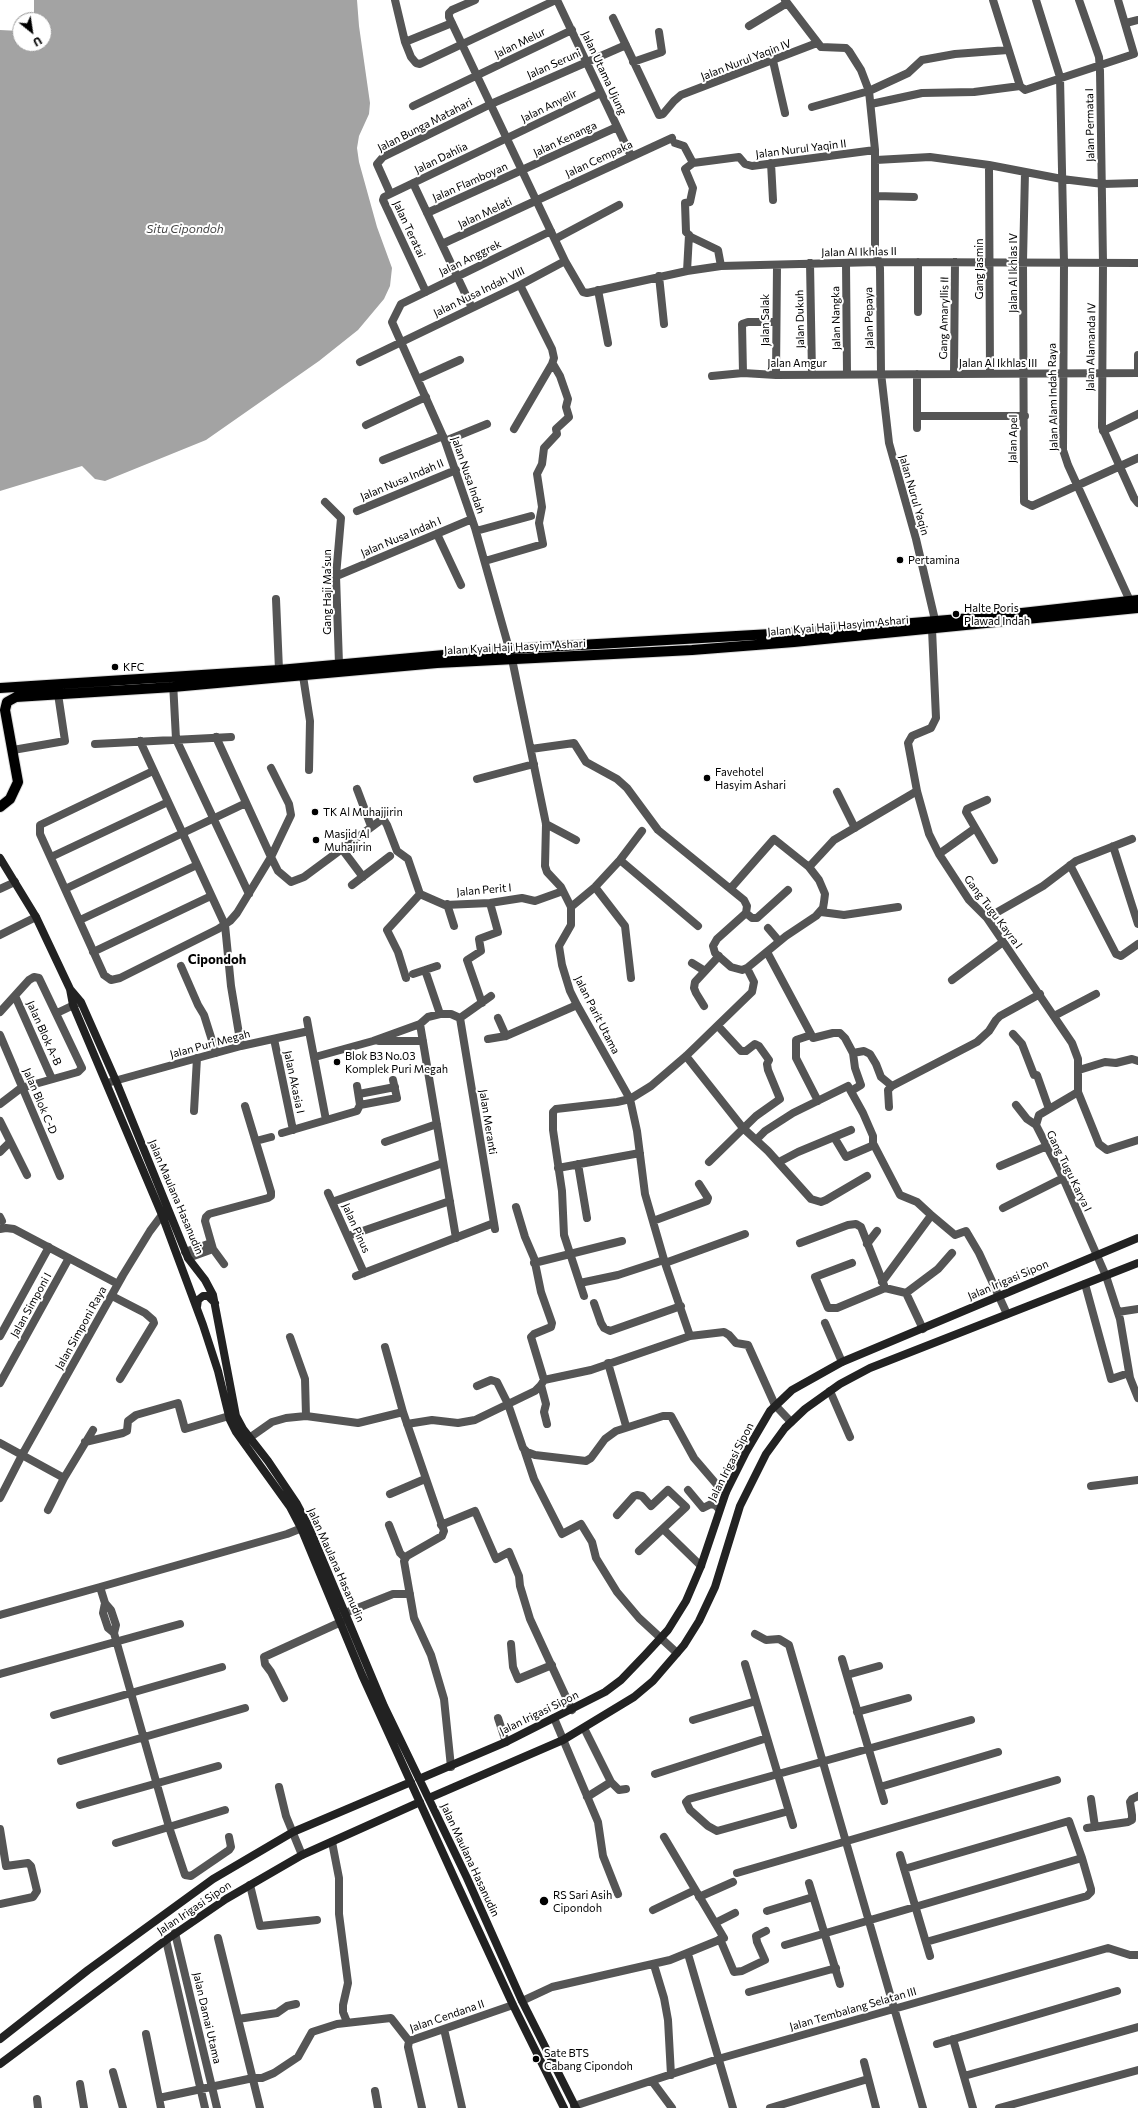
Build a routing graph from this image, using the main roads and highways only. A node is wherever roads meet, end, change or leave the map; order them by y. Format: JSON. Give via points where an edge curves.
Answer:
{"nodes":[{"id":1,"x":1135,"y":604,"type":"edge"},
{"id":2,"x":511,"y":654,"type":"junction"},
{"id":3,"x":173,"y":682,"type":"junction"},
{"id":4,"x":0,"y":688,"type":"edge"},
{"id":5,"x":3,"y":706,"type":"edge"},
{"id":6,"x":4,"y":804,"type":"edge"}],
"edges":[{"from":1,"to":2,"type":"main road","name":"Jalan Kyai Haji Hasyim Ashari","via":[[692,650]]},
{"from":2,"to":3,"type":"main road","name":"Jalan Kyai Haji Hasyim Ashari","via":[[339,664]]},
{"from":2,"to":3,"type":"main road","name":"Jalan Kyai Haji Hasyim Ashari","via":[[303,676]]},
{"from":3,"to":4,"type":"main road","name":"Jalan Kyai Haji Hasyim Ashari"},
{"from":3,"to":5,"type":"main road","name":"Jalan Kyai Haji Hasyim Ashari","via":[[14,697]]},
{"from":5,"to":6,"type":"main road","name":"Jalan Kyai Haji Hasyim Ashari","via":[[18,782],[14,794]]}]}
